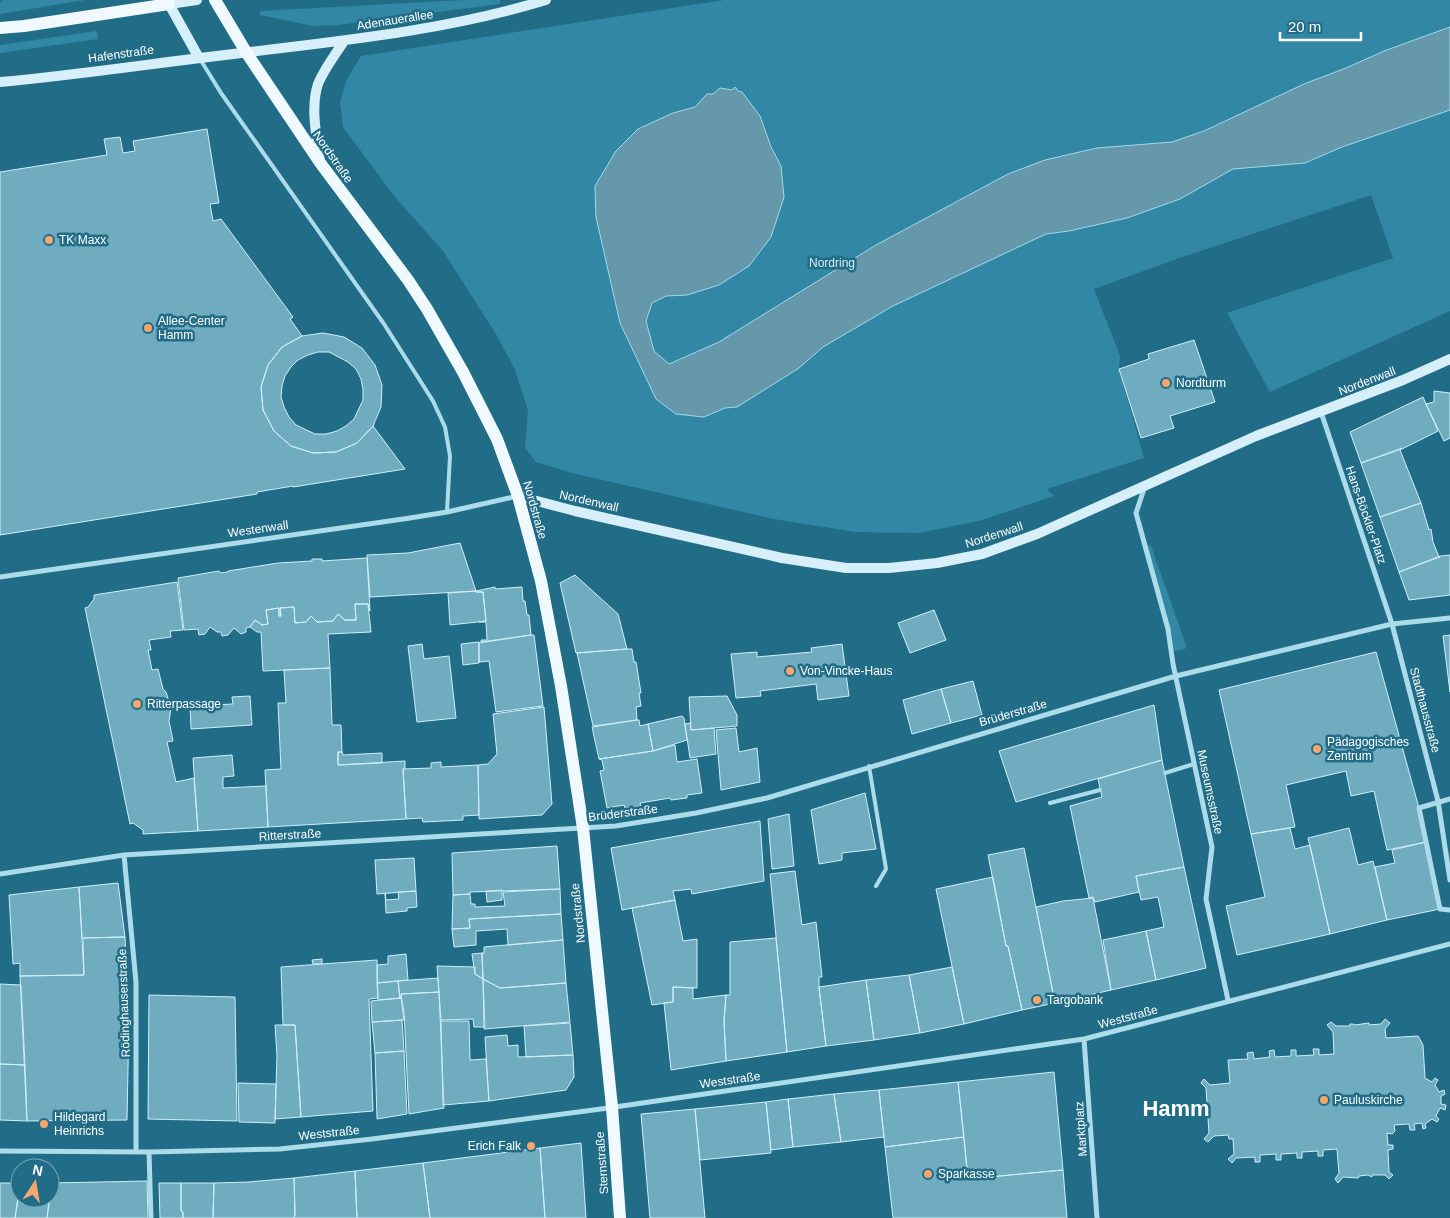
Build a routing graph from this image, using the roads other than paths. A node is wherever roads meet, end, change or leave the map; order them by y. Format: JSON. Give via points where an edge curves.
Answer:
{"nodes":[{"id":1,"x":197,"y":0,"type":"edge"},
{"id":2,"x":215,"y":0,"type":"edge"},
{"id":3,"x":546,"y":0,"type":"edge"},
{"id":4,"x":168,"y":2,"type":"edge"},
{"id":5,"x":0,"y":28,"type":"edge"},
{"id":6,"x":344,"y":40,"type":"junction"},
{"id":7,"x":246,"y":52,"type":"junction"},
{"id":8,"x":199,"y":58,"type":"junction"},
{"id":9,"x":0,"y":82,"type":"edge"},
{"id":10,"x":320,"y":164,"type":"junction"},
{"id":11,"x":1450,"y":359,"type":"edge"},
{"id":12,"x":1321,"y":412,"type":"junction"},
{"id":13,"x":1146,"y":485,"type":"junction"},
{"id":14,"x":518,"y":496,"type":"junction"},
{"id":15,"x":446,"y":512,"type":"junction"},
{"id":16,"x":0,"y":577,"type":"edge"},
{"id":17,"x":1450,"y":618,"type":"edge"},
{"id":18,"x":1392,"y":624,"type":"junction"},
{"id":19,"x":1176,"y":676,"type":"junction"},
{"id":20,"x":1194,"y":764,"type":"junction"},
{"id":21,"x":869,"y":766,"type":"junction"},
{"id":22,"x":1165,"y":772,"type":"dead end"},
{"id":23,"x":1100,"y":790,"type":"dead end"},
{"id":24,"x":1450,"y":799,"type":"edge"},
{"id":25,"x":1438,"y":801,"type":"junction"},
{"id":26,"x":1050,"y":803,"type":"dead end"},
{"id":27,"x":583,"y":828,"type":"junction"},
{"id":28,"x":124,"y":855,"type":"junction"},
{"id":29,"x":0,"y":874,"type":"edge"},
{"id":30,"x":1450,"y":880,"type":"edge"},
{"id":31,"x":876,"y":886,"type":"dead end"},
{"id":32,"x":1450,"y":910,"type":"edge"},
{"id":33,"x":1450,"y":944,"type":"edge"},
{"id":34,"x":1228,"y":1000,"type":"junction"},
{"id":35,"x":1084,"y":1039,"type":"junction"},
{"id":36,"x":612,"y":1107,"type":"junction"},
{"id":37,"x":0,"y":1151,"type":"edge"},
{"id":38,"x":136,"y":1151,"type":"junction"},
{"id":39,"x":149,"y":1152,"type":"junction"},
{"id":40,"x":151,"y":1218,"type":"edge"},
{"id":41,"x":620,"y":1218,"type":"edge"},
{"id":42,"x":1098,"y":1218,"type":"edge"}],
"edges":[{"from":1,"to":4,"type":"main road"},
{"from":2,"to":7,"type":"main road","name":"Nordstraße"},
{"from":3,"to":6,"type":"main road","name":"Adenauerallee","via":[[502,13]]},
{"from":4,"to":5,"type":"main road"},
{"from":4,"to":8,"type":"main road"},
{"from":6,"to":7,"type":"main road","name":"Adenauerallee"},
{"from":6,"to":10,"type":"main road","via":[[318,86],[315,126]]},
{"from":7,"to":8,"type":"main road","name":"Hafenstraße"},
{"from":7,"to":10,"type":"main road","name":"Nordstraße"},
{"from":8,"to":9,"type":"main road","name":"Hafenstraße"},
{"from":8,"to":15,"type":"lane","via":[[384,324],[433,401],[445,427],[450,456]]},
{"from":10,"to":14,"type":"main road","name":"Nordstraße","via":[[427,309],[497,439]]},
{"from":11,"to":12,"type":"main road","name":"Nordenwall"},
{"from":12,"to":13,"type":"main road","name":"Nordenwall","via":[[1256,436]]},
{"from":12,"to":18,"type":"street","name":"Hans-Böckler-Platz"},
{"from":13,"to":14,"type":"main road","name":"Nordenwall","via":[[1037,534],[982,554],[889,568],[846,568],[782,558]]},
{"from":13,"to":19,"type":"street","via":[[1136,514],[1168,629]]},
{"from":14,"to":15,"type":"street","name":"Westenwall"},
{"from":14,"to":27,"type":"main road","name":"Nordstraße","via":[[541,581]]},
{"from":15,"to":16,"type":"street","name":"Westenwall"},
{"from":17,"to":18,"type":"street","name":"Brüderstraße"},
{"from":18,"to":19,"type":"street","name":"Brüderstraße"},
{"from":18,"to":25,"type":"street","name":"Stadthausstraße"},
{"from":19,"to":20,"type":"street","name":"Museumsstraße"},
{"from":19,"to":21,"type":"street","name":"Brüderstraße"},
{"from":20,"to":22,"type":"lane"},
{"from":20,"to":34,"type":"street","name":"Museumsstraße","via":[[1212,847],[1206,899]]},
{"from":21,"to":27,"type":"street","name":"Brüderstraße","via":[[767,798],[616,826]]},
{"from":21,"to":31,"type":"lane","via":[[886,869]]},
{"from":23,"to":26,"type":"lane"},
{"from":24,"to":25,"type":"street"},
{"from":25,"to":30,"type":"street","name":"Stadthausstraße"},
{"from":25,"to":32,"type":"street","via":[[1419,808],[1440,909]]},
{"from":27,"to":28,"type":"street","name":"Ritterstraße"},
{"from":27,"to":36,"type":"main road","name":"Nordstraße"},
{"from":28,"to":29,"type":"street","name":"Ritterstraße"},
{"from":28,"to":38,"type":"street","name":"Rödinghauserstraße","via":[[136,982]]},
{"from":33,"to":34,"type":"street","name":"Weststraße"},
{"from":34,"to":35,"type":"street","name":"Weststraße"},
{"from":35,"to":36,"type":"street","name":"Weststraße"},
{"from":35,"to":42,"type":"street","name":"Marktplatz"},
{"from":36,"to":39,"type":"street","name":"Weststraße","via":[[289,1148]]},
{"from":36,"to":41,"type":"main road","name":"Sternstraße"},
{"from":37,"to":38,"type":"street","name":"Weststraße"},
{"from":38,"to":39,"type":"street","name":"Weststraße"},
{"from":39,"to":40,"type":"street"}]}
